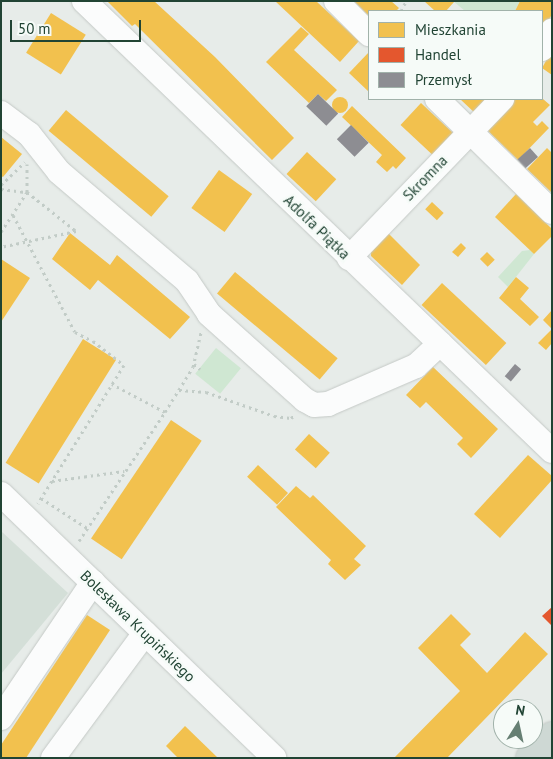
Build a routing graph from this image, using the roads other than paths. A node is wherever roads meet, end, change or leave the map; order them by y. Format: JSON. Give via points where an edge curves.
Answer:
{"nodes":[{"id":1,"x":84,"y":1,"type":"edge"},
{"id":2,"x":336,"y":1,"type":"edge"},
{"id":3,"x":552,"y":31,"type":"edge"},
{"id":4,"x":368,"y":33,"type":"edge"},
{"id":5,"x":543,"y":48,"type":"edge"},
{"id":6,"x":438,"y":100,"type":"edge"},
{"id":7,"x":501,"y":100,"type":"edge"},
{"id":8,"x":1,"y":113,"type":"edge"},
{"id":9,"x":470,"y":131,"type":"junction"},
{"id":10,"x":552,"y":212,"type":"edge"},
{"id":11,"x":349,"y":258,"type":"junction"},
{"id":12,"x":440,"y":344,"type":"junction"},
{"id":13,"x":552,"y":451,"type":"edge"},
{"id":14,"x":1,"y":494,"type":"edge"},
{"id":15,"x":93,"y":582,"type":"junction"},
{"id":16,"x":145,"y":633,"type":"junction"},
{"id":17,"x":1,"y":718,"type":"edge"},
{"id":18,"x":552,"y":736,"type":"edge"},
{"id":19,"x":53,"y":758,"type":"edge"},
{"id":20,"x":274,"y":758,"type":"edge"},
{"id":21,"x":530,"y":758,"type":"edge"}],
"edges":[{"from":1,"to":11,"type":"street","name":"Adolfa Piątka"},
{"from":2,"to":4,"type":"street"},
{"from":3,"to":5,"type":"street"},
{"from":6,"to":9,"type":"street"},
{"from":7,"to":9,"type":"street","name":"Skromna"},
{"from":8,"to":12,"type":"street","via":[[29,134],[59,172],[187,281],[209,314],[305,400],[328,404],[416,366]]},
{"from":9,"to":10,"type":"street"},
{"from":9,"to":11,"type":"street","name":"Skromna"},
{"from":11,"to":12,"type":"street","name":"Adolfa Piątka"},
{"from":12,"to":13,"type":"street","name":"Adolfa Piątka"},
{"from":14,"to":15,"type":"street","name":"Bolesława Krupińskiego"},
{"from":15,"to":16,"type":"street","name":"Bolesława Krupińskiego"},
{"from":15,"to":17,"type":"street"},
{"from":16,"to":19,"type":"street"},
{"from":16,"to":20,"type":"street","name":"Bolesława Krupińskiego","via":[[177,652]]},
{"from":18,"to":21,"type":"main road"}]}
